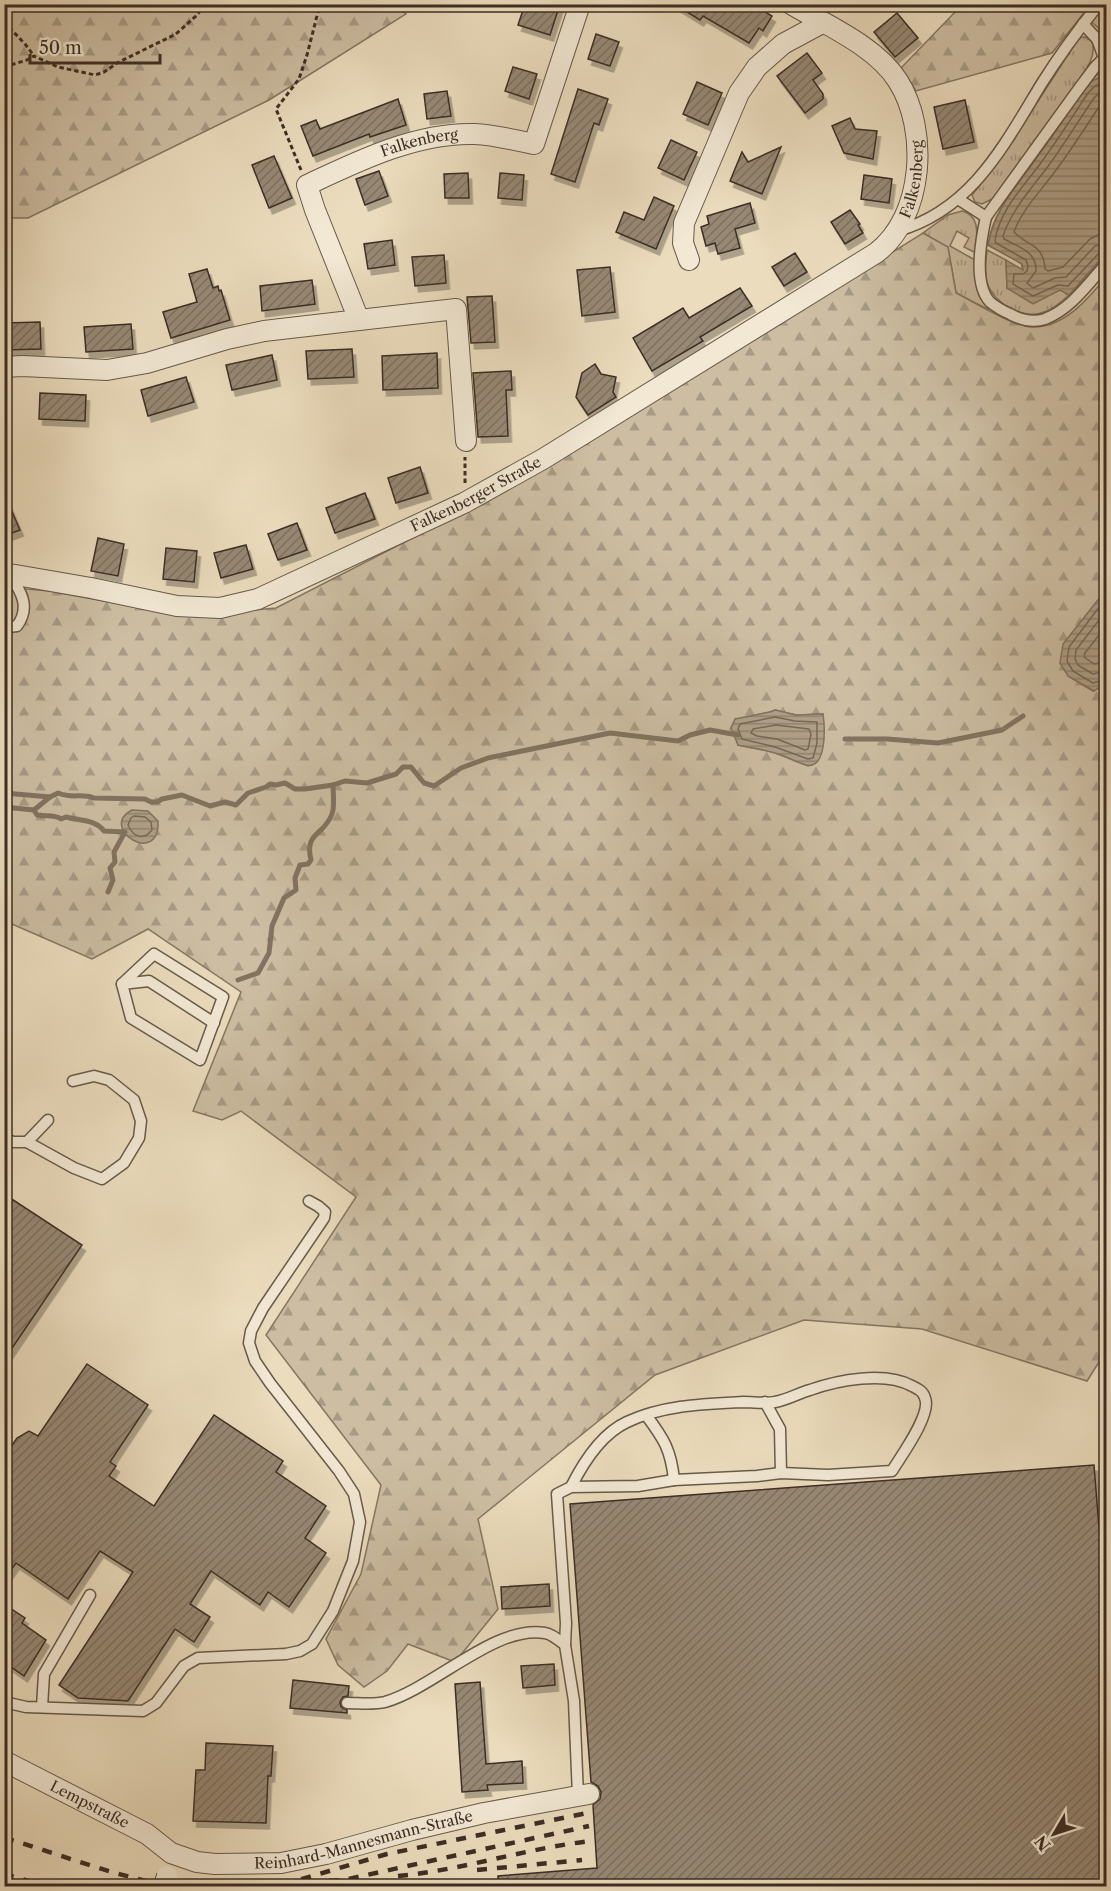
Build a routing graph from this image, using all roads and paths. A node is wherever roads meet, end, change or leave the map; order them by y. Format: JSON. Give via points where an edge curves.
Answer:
{"nodes":[{"id":1,"x":205,"y":4,"type":"edge"},
{"id":2,"x":320,"y":4,"type":"edge"},
{"id":3,"x":580,"y":4,"type":"edge"},
{"id":4,"x":791,"y":4,"type":"edge"},
{"id":5,"x":1099,"y":4,"type":"edge"},
{"id":6,"x":4,"y":22,"type":"edge"},
{"id":7,"x":822,"y":23,"type":"junction"},
{"id":8,"x":1083,"y":24,"type":"junction"},
{"id":9,"x":34,"y":56,"type":"junction"},
{"id":10,"x":1105,"y":59,"type":"edge"},
{"id":11,"x":4,"y":67,"type":"edge"},
{"id":12,"x":307,"y":185,"type":"junction"},
{"id":13,"x":958,"y":199,"type":"junction"},
{"id":14,"x":986,"y":217,"type":"junction"},
{"id":15,"x":897,"y":231,"type":"junction"},
{"id":16,"x":689,"y":260,"type":"dead end"},
{"id":17,"x":1107,"y":264,"type":"edge"},
{"id":18,"x":359,"y":320,"type":"junction"},
{"id":19,"x":4,"y":367,"type":"edge"},
{"id":20,"x":466,"y":441,"type":"joint"},
{"id":21,"x":464,"y":503,"type":"junction"},
{"id":22,"x":6,"y":573,"type":"edge"},
{"id":23,"x":4,"y":626,"type":"edge"},
{"id":24,"x":122,"y":984,"type":"junction"},
{"id":25,"x":214,"y":1023,"type":"junction"},
{"id":26,"x":73,"y":1081,"type":"dead end"},
{"id":27,"x":48,"y":1120,"type":"dead end"},
{"id":28,"x":4,"y":1138,"type":"edge"},
{"id":29,"x":27,"y":1142,"type":"junction"},
{"id":30,"x":309,"y":1201,"type":"dead end"},
{"id":31,"x":765,"y":1402,"type":"junction"},
{"id":32,"x":646,"y":1415,"type":"junction"},
{"id":33,"x":781,"y":1473,"type":"junction"},
{"id":34,"x":674,"y":1480,"type":"junction"},
{"id":35,"x":571,"y":1487,"type":"junction"},
{"id":36,"x":90,"y":1595,"type":"dead end"},
{"id":37,"x":565,"y":1645,"type":"junction"},
{"id":38,"x":4,"y":1702,"type":"edge"},
{"id":39,"x":348,"y":1703,"type":"dead end"},
{"id":40,"x":42,"y":1707,"type":"junction"},
{"id":41,"x":4,"y":1761,"type":"edge"},
{"id":42,"x":584,"y":1795,"type":"joint"},
{"id":43,"x":171,"y":1853,"type":"junction"},
{"id":44,"x":165,"y":1881,"type":"edge"}],
"edges":[{"from":1,"to":9,"type":"path","via":[[176,34],[95,75],[58,67]]},
{"from":2,"to":12,"type":"path","via":[[299,79],[276,109]]},
{"from":3,"to":12,"type":"street","name":"Falkenberg","via":[[534,144],[475,134],[451,135],[388,150]]},
{"from":4,"to":7,"type":"street","name":"Falkenberg"},
{"from":5,"to":8,"type":"lane"},
{"from":6,"to":9,"type":"path"},
{"from":7,"to":15,"type":"street","name":"Falkenberg","via":[[879,60],[898,80],[907,99],[916,135],[918,170],[912,199]]},
{"from":7,"to":16,"type":"street","via":[[783,45],[757,67],[739,93],[684,223],[683,243]]},
{"from":8,"to":10,"type":"lane","via":[[1097,39]]},
{"from":8,"to":13,"type":"lane","via":[[997,155]]},
{"from":9,"to":11,"type":"path"},
{"from":10,"to":14,"type":"lane","via":[[1095,67]]},
{"from":12,"to":18,"type":"street"},
{"from":13,"to":14,"type":"lane"},
{"from":13,"to":15,"type":"lane","via":[[917,225]]},
{"from":14,"to":17,"type":"lane","via":[[980,280],[989,300],[1017,318],[1034,322],[1068,306]]},
{"from":15,"to":21,"type":"street","name":"Falkenberger Straße","via":[[888,244],[859,264],[543,459]]},
{"from":18,"to":19,"type":"street","via":[[264,331],[107,370]]},
{"from":18,"to":20,"type":"street","via":[[456,309]]},
{"from":20,"to":21,"type":"path"},
{"from":21,"to":22,"type":"street","name":"Falkenberger Straße","via":[[258,599],[220,608],[177,606]]},
{"from":22,"to":23,"type":"lane","via":[[19,588],[24,603],[23,618],[17,626]]},
{"from":24,"to":25,"type":"lane","via":[[149,981]]},
{"from":24,"to":25,"type":"lane","via":[[154,954],[223,997]]},
{"from":24,"to":25,"type":"lane","via":[[131,1018],[200,1060]]},
{"from":26,"to":29,"type":"lane","via":[[94,1076],[110,1080],[134,1100],[141,1120],[139,1138],[124,1163],[102,1179]]},
{"from":27,"to":29,"type":"lane"},
{"from":28,"to":29,"type":"lane"},
{"from":30,"to":40,"type":"lane","via":[[325,1212],[324,1218],[263,1308],[249,1343],[255,1361],[354,1494],[360,1522],[353,1561],[333,1611],[312,1644],[300,1651],[198,1658],[184,1666],[156,1703],[143,1711]]},
{"from":31,"to":32,"type":"lane","via":[[703,1404]]},
{"from":31,"to":33,"type":"lane","via":[[780,1429]]},
{"from":31,"to":33,"type":"lane","via":[[874,1377],[906,1383],[921,1390],[925,1398],[927,1407],[922,1420],[892,1471]]},
{"from":32,"to":34,"type":"lane","via":[[665,1440]]},
{"from":32,"to":35,"type":"lane","via":[[615,1429],[580,1468]]},
{"from":33,"to":34,"type":"lane"},
{"from":34,"to":35,"type":"lane","via":[[638,1486]]},
{"from":35,"to":37,"type":"lane","via":[[557,1494]]},
{"from":36,"to":40,"type":"lane","via":[[44,1674]]},
{"from":37,"to":39,"type":"lane","via":[[547,1633],[521,1633],[488,1646],[404,1694],[383,1702]]},
{"from":37,"to":42,"type":"lane"},
{"from":38,"to":40,"type":"lane"},
{"from":41,"to":43,"type":"street","name":"Lempstraße","via":[[147,1834]]},
{"from":42,"to":43,"type":"street","name":"Reinhard-Mannesmann-Straße","via":[[484,1813],[281,1863],[215,1864]]},
{"from":43,"to":44,"type":"street"}]}
